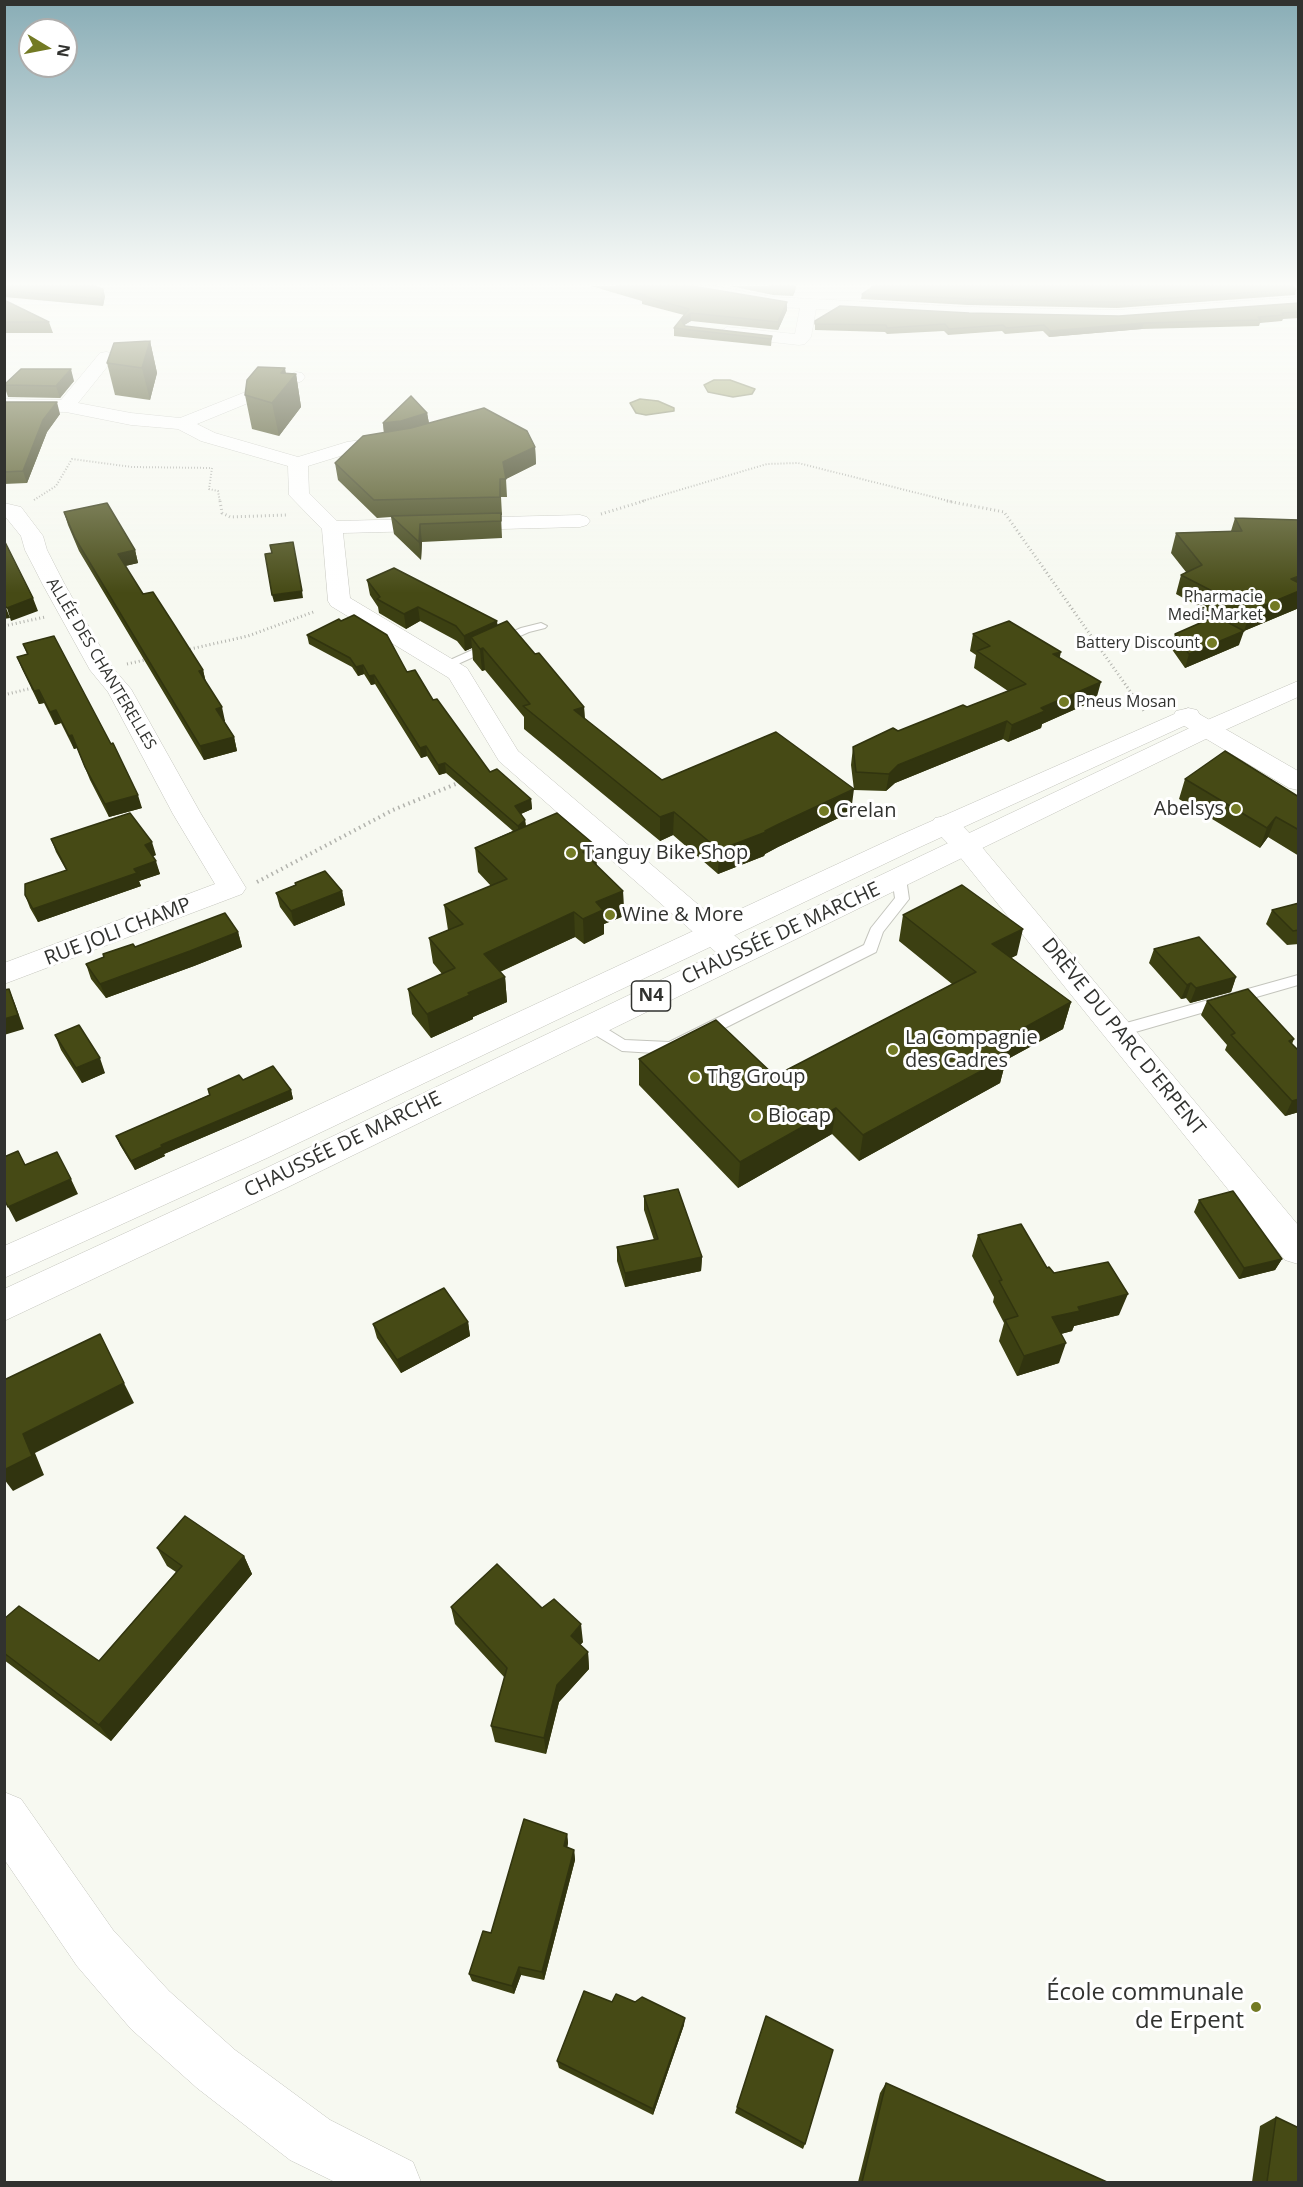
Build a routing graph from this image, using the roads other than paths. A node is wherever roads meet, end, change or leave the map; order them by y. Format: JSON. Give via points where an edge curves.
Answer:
{"nodes":[{"id":1,"x":81,"y":388,"type":"edge"},
{"id":2,"x":267,"y":388,"type":"edge"},
{"id":3,"x":4,"y":405,"type":"edge"},
{"id":4,"x":66,"y":406,"type":"junction"},
{"id":5,"x":182,"y":424,"type":"junction"},
{"id":6,"x":417,"y":436,"type":"edge"},
{"id":7,"x":298,"y":464,"type":"junction"},
{"id":8,"x":9,"y":510,"type":"edge"},
{"id":9,"x":580,"y":521,"type":"road end"},
{"id":10,"x":333,"y":527,"type":"junction"},
{"id":11,"x":541,"y":626,"type":"dead end"},
{"id":12,"x":445,"y":664,"type":"junction"},
{"id":13,"x":1299,"y":664,"type":"edge"},
{"id":14,"x":1299,"y":688,"type":"edge"},
{"id":15,"x":1196,"y":723,"type":"junction"},
{"id":16,"x":1299,"y":782,"type":"edge"},
{"id":17,"x":956,"y":835,"type":"junction"},
{"id":18,"x":899,"y":878,"type":"junction"},
{"id":19,"x":232,"y":888,"type":"joint"},
{"id":20,"x":713,"y":933,"type":"junction"},
{"id":21,"x":737,"y":954,"type":"junction"},
{"id":22,"x":4,"y":974,"type":"edge"},
{"id":23,"x":1299,"y":980,"type":"edge"},
{"id":24,"x":591,"y":1025,"type":"junction"},
{"id":25,"x":1118,"y":1031,"type":"junction"},
{"id":26,"x":1299,"y":1250,"type":"edge"},
{"id":27,"x":4,"y":1263,"type":"edge"},
{"id":28,"x":4,"y":1306,"type":"edge"},
{"id":29,"x":4,"y":1816,"type":"edge"},
{"id":30,"x":393,"y":2182,"type":"edge"}],
"edges":[{"from":1,"to":4,"type":"street"},
{"from":2,"to":5,"type":"street"},
{"from":3,"to":4,"type":"street"},
{"from":4,"to":5,"type":"street"},
{"from":5,"to":7,"type":"street","via":[[208,437]]},
{"from":6,"to":7,"type":"street","via":[[347,448]]},
{"from":7,"to":10,"type":"street","via":[[299,495]]},
{"from":8,"to":19,"type":"street","name":"ALLÉE DES CHANTERELLES","via":[[32,536],[68,611],[102,670],[119,689]]},
{"from":9,"to":10,"type":"street"},
{"from":10,"to":12,"type":"street","via":[[339,601]]},
{"from":11,"to":12,"type":"lane"},
{"from":12,"to":20,"type":"street","via":[[458,672],[508,756]]},
{"from":13,"to":15,"type":"street","name":"CHAUSSÉE DE MARCHE","number":"N4"},
{"from":14,"to":15,"type":"street","name":"CHAUSSÉE DE MARCHE","number":"N4"},
{"from":15,"to":16,"type":"street"},
{"from":15,"to":17,"type":"street","name":"CHAUSSÉE DE MARCHE","number":"N4"},
{"from":15,"to":17,"type":"street","name":"CHAUSSÉE DE MARCHE","number":"N4","via":[[1156,729]]},
{"from":17,"to":18,"type":"street","name":"CHAUSSÉE DE MARCHE","number":"N4"},
{"from":17,"to":20,"type":"street","name":"CHAUSSÉE DE MARCHE","number":"N4"},
{"from":17,"to":25,"type":"street","name":"DRÈVE DU PARC D'ERPENT"},
{"from":18,"to":21,"type":"street","name":"CHAUSSÉE DE MARCHE","number":"N4"},
{"from":18,"to":24,"type":"lane","via":[[902,899],[876,931],[871,948],[671,1048],[621,1045]]},
{"from":19,"to":22,"type":"street","name":"RUE JOLI CHAMP"},
{"from":20,"to":21,"type":"street"},
{"from":20,"to":27,"type":"street","name":"CHAUSSÉE DE MARCHE","number":"N4"},
{"from":21,"to":24,"type":"street","name":"CHAUSSÉE DE MARCHE","number":"N4"},
{"from":23,"to":25,"type":"lane"},
{"from":24,"to":28,"type":"street","name":"CHAUSSÉE DE MARCHE","number":"N4"},
{"from":25,"to":26,"type":"street","name":"DRÈVE DU PARC D'ERPENT"},
{"from":29,"to":30,"type":"street","via":[[95,1948],[150,2010],[216,2069],[310,2139]]}]}
